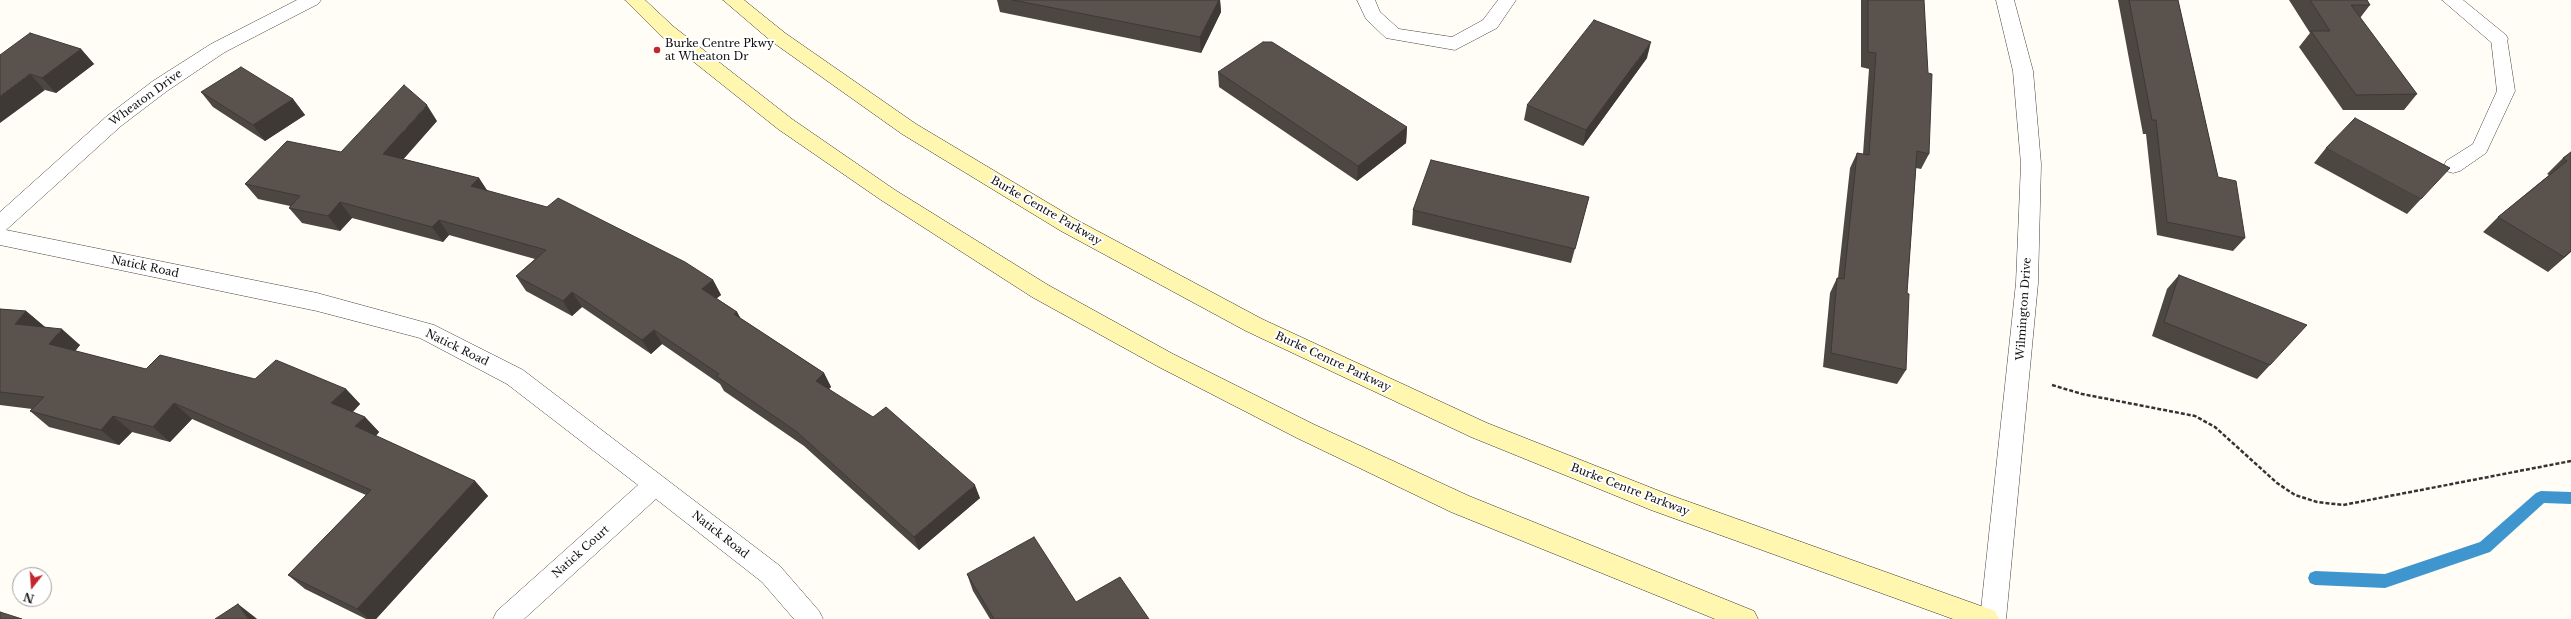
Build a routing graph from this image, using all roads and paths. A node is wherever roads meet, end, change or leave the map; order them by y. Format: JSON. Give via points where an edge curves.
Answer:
{"nodes":[{"id":1,"x":312,"y":0,"type":"edge"},
{"id":2,"x":634,"y":0,"type":"edge"},
{"id":3,"x":732,"y":0,"type":"edge"},
{"id":4,"x":1366,"y":0,"type":"edge"},
{"id":5,"x":1507,"y":0,"type":"edge"},
{"id":6,"x":2005,"y":0,"type":"edge"},
{"id":7,"x":2451,"y":0,"type":"edge"},
{"id":8,"x":2499,"y":38,"type":"joint"},
{"id":9,"x":2453,"y":166,"type":"dead end"},
{"id":10,"x":0,"y":224,"type":"edge"},
{"id":11,"x":0,"y":237,"type":"edge"},
{"id":12,"x":2019,"y":375,"type":"junction"},
{"id":13,"x":2571,"y":461,"type":"edge"},
{"id":14,"x":655,"y":485,"type":"junction"},
{"id":15,"x":506,"y":619,"type":"edge"},
{"id":16,"x":810,"y":619,"type":"edge"},
{"id":17,"x":1745,"y":619,"type":"edge"},
{"id":18,"x":1986,"y":619,"type":"edge"},
{"id":19,"x":1993,"y":619,"type":"edge"}],
"edges":[{"from":1,"to":10,"type":"street","name":"Wheaton Drive","via":[[218,48],[160,86],[114,121]]},
{"from":2,"to":17,"type":"main road","via":[[667,31],[785,124],[888,196],[1054,298],[1165,360],[1305,431],[1460,504]]},
{"from":3,"to":18,"type":"main road","name":"Burke Centre Parkway","via":[[778,37],[909,129],[1068,225],[1254,325],[1479,430],[1653,499]]},
{"from":4,"to":5,"type":"street","via":[[1372,15],[1393,34],[1455,44],[1490,24]]},
{"from":6,"to":12,"type":"street","name":"Wilmington Drive","via":[[2023,71],[2031,164],[2027,283]]},
{"from":7,"to":8,"type":"street"},
{"from":8,"to":9,"type":"lane","via":[[2506,91],[2480,148]]},
{"from":11,"to":14,"type":"street","name":"Natick Road","via":[[317,302],[426,331],[515,377]]},
{"from":12,"to":13,"type":"path","via":[[2082,394],[2195,416],[2215,427],[2294,495],[2317,502],[2343,505]]},
{"from":12,"to":19,"type":"street","name":"Wilmington Drive"},
{"from":14,"to":15,"type":"street","name":"Natick Court"},
{"from":14,"to":16,"type":"street","name":"Natick Road","via":[[770,574]]}]}
